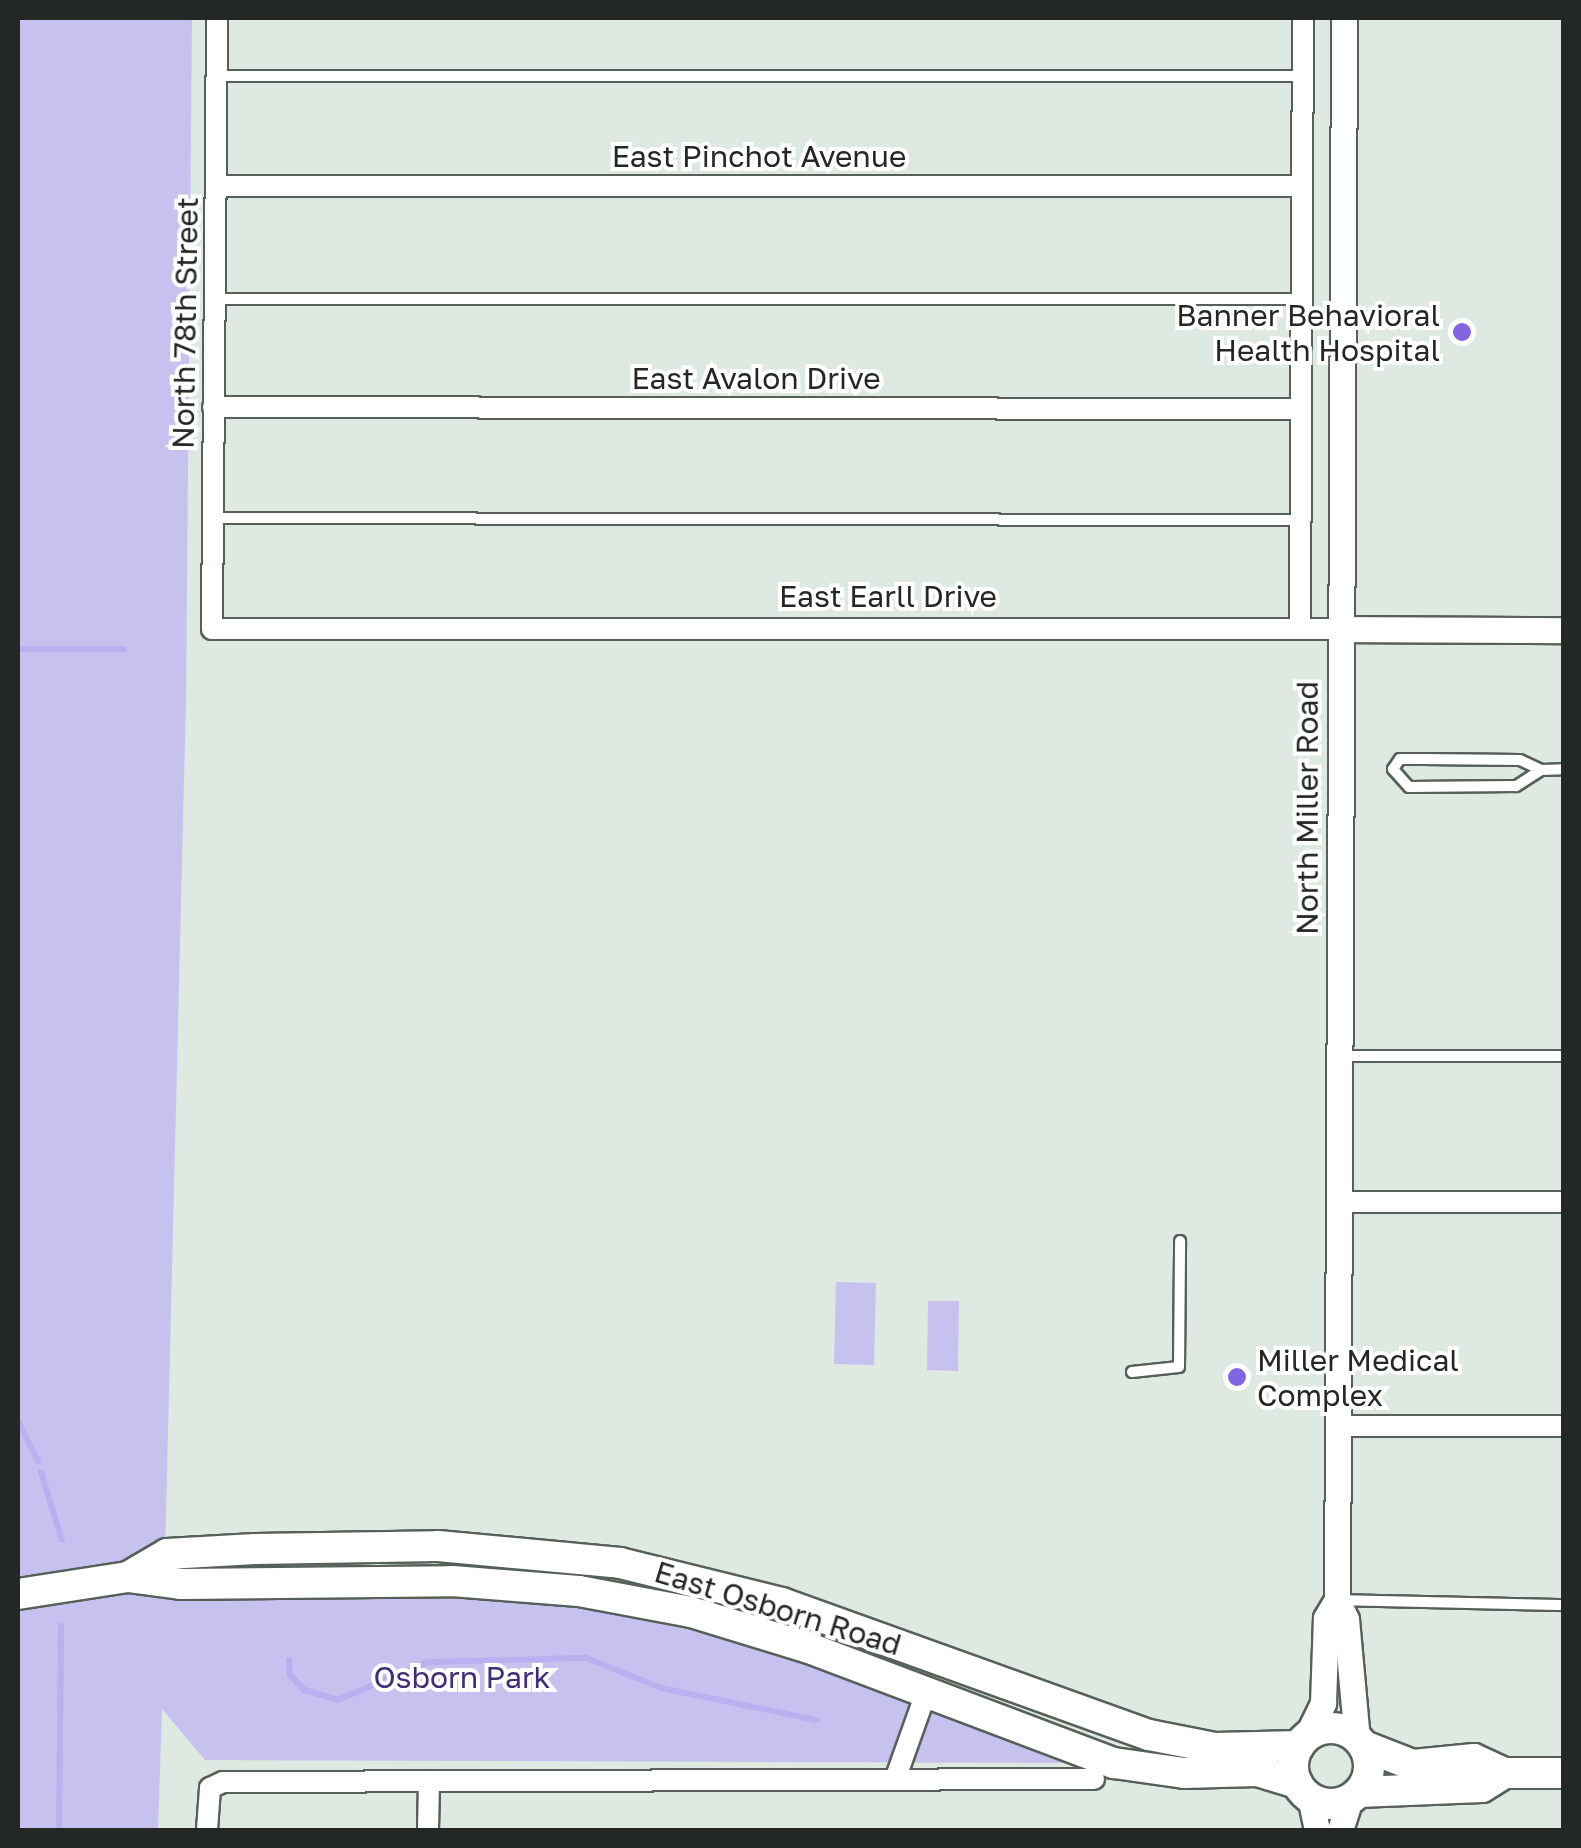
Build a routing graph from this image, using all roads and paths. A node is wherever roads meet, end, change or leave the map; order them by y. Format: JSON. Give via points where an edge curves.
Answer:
{"nodes":[{"id":1,"x":217,"y":18,"type":"edge"},
{"id":2,"x":1303,"y":18,"type":"edge"},
{"id":3,"x":1344,"y":18,"type":"edge"},
{"id":4,"x":217,"y":76,"type":"junction"},
{"id":5,"x":1302,"y":76,"type":"junction"},
{"id":6,"x":216,"y":186,"type":"junction"},
{"id":7,"x":1301,"y":186,"type":"junction"},
{"id":8,"x":215,"y":298,"type":"junction"},
{"id":9,"x":1300,"y":298,"type":"junction"},
{"id":10,"x":213,"y":407,"type":"junction"},
{"id":11,"x":1299,"y":409,"type":"junction"},
{"id":12,"x":213,"y":518,"type":"junction"},
{"id":13,"x":1299,"y":520,"type":"junction"},
{"id":14,"x":1300,"y":628,"type":"junction"},
{"id":15,"x":1340,"y":628,"type":"junction"},
{"id":16,"x":212,"y":630,"type":"joint"},
{"id":17,"x":1564,"y":630,"type":"edge"},
{"id":18,"x":1564,"y":769,"type":"edge"},
{"id":19,"x":1540,"y":770,"type":"junction"},
{"id":20,"x":1338,"y":1056,"type":"junction"},
{"id":21,"x":1564,"y":1056,"type":"edge"},
{"id":22,"x":1338,"y":1202,"type":"junction"},
{"id":23,"x":1564,"y":1202,"type":"edge"},
{"id":24,"x":1180,"y":1241,"type":"dead end"},
{"id":25,"x":1132,"y":1372,"type":"dead end"},
{"id":26,"x":1338,"y":1426,"type":"junction"},
{"id":27,"x":1564,"y":1426,"type":"edge"},
{"id":28,"x":128,"y":1577,"type":"junction"},
{"id":29,"x":18,"y":1594,"type":"edge"},
{"id":30,"x":1336,"y":1600,"type":"junction"},
{"id":31,"x":1564,"y":1605,"type":"edge"},
{"id":32,"x":927,"y":1690,"type":"junction"},
{"id":33,"x":1303,"y":1741,"type":"junction"},
{"id":34,"x":1361,"y":1742,"type":"junction"},
{"id":35,"x":1504,"y":1773,"type":"junction"},
{"id":36,"x":1564,"y":1773,"type":"edge"},
{"id":37,"x":896,"y":1777,"type":"junction"},
{"id":38,"x":1094,"y":1779,"type":"dead end"},
{"id":39,"x":429,"y":1780,"type":"junction"},
{"id":40,"x":1304,"y":1790,"type":"junction"},
{"id":41,"x":1354,"y":1796,"type":"junction"},
{"id":42,"x":206,"y":1830,"type":"edge"},
{"id":43,"x":428,"y":1830,"type":"edge"},
{"id":44,"x":1317,"y":1830,"type":"edge"},
{"id":45,"x":1340,"y":1830,"type":"edge"}],
"edges":[{"from":1,"to":4,"type":"street","name":"North 78th Street"},
{"from":2,"to":5,"type":"street"},
{"from":3,"to":15,"type":"street","name":"North Miller Road"},
{"from":4,"to":5,"type":"lane"},
{"from":4,"to":6,"type":"street","name":"North 78th Street"},
{"from":5,"to":7,"type":"street"},
{"from":6,"to":7,"type":"street","name":"East Pinchot Avenue"},
{"from":6,"to":8,"type":"street","name":"North 78th Street"},
{"from":7,"to":9,"type":"street"},
{"from":8,"to":9,"type":"lane"},
{"from":8,"to":10,"type":"street","name":"North 78th Street"},
{"from":9,"to":11,"type":"street"},
{"from":10,"to":11,"type":"street","name":"East Avalon Drive"},
{"from":10,"to":12,"type":"street","name":"North 78th Street"},
{"from":11,"to":13,"type":"street"},
{"from":12,"to":13,"type":"lane"},
{"from":12,"to":16,"type":"street","name":"North 78th Street"},
{"from":13,"to":14,"type":"street"},
{"from":14,"to":15,"type":"street","name":"East Earll Drive"},
{"from":14,"to":16,"type":"street","name":"East Earll Drive"},
{"from":15,"to":17,"type":"street","name":"East Earll Drive"},
{"from":15,"to":20,"type":"street","name":"North Miller Road"},
{"from":18,"to":19,"type":"lane"},
{"from":19,"to":19,"type":"lane","via":[[1520,760],[1442,759],[1400,759],[1392,769],[1409,787],[1516,786]]},
{"from":20,"to":21,"type":"lane"},
{"from":20,"to":22,"type":"street","name":"North Miller Road"},
{"from":22,"to":23,"type":"street"},
{"from":22,"to":26,"type":"street","name":"North Miller Road"},
{"from":24,"to":25,"type":"lane","via":[[1179,1367]]},
{"from":26,"to":27,"type":"street"},
{"from":26,"to":30,"type":"street","name":"North Miller Road"},
{"from":28,"to":29,"type":"main road","name":"East Osborn Road"},
{"from":28,"to":32,"type":"main road","name":"East Osborn Road","via":[[182,1584],[460,1581],[579,1591],[691,1612]]},
{"from":28,"to":33,"type":"main road","name":"East Osborn Road","via":[[167,1554],[255,1549],[438,1546],[620,1563],[782,1603],[1149,1735],[1215,1748]]},
{"from":30,"to":31,"type":"lane"},
{"from":30,"to":33,"type":"street","name":"North Miller Road","via":[[1326,1618],[1324,1703]]},
{"from":30,"to":34,"type":"street","name":"North Miller Road","via":[[1346,1618]]},
{"from":32,"to":37,"type":"street","name":"East Osborn Road"},
{"from":32,"to":40,"type":"main road","name":"East Osborn Road","via":[[1114,1763],[1184,1773],[1256,1771]]},
{"from":33,"to":34,"type":"main road","via":[[1332,1728]]},
{"from":33,"to":40,"type":"main road"},
{"from":34,"to":35,"type":"main road","via":[[1396,1761],[1474,1759]]},
{"from":34,"to":41,"type":"main road","via":[[1370,1770]]},
{"from":35,"to":36,"type":"main road"},
{"from":35,"to":41,"type":"main road","via":[[1482,1787]]},
{"from":37,"to":38,"type":"street"},
{"from":37,"to":39,"type":"street"},
{"from":39,"to":42,"type":"street","via":[[223,1782],[210,1788]]},
{"from":39,"to":43,"type":"street"},
{"from":40,"to":41,"type":"main road","via":[[1326,1804]]},
{"from":40,"to":44,"type":"street"},
{"from":41,"to":45,"type":"street"}]}
